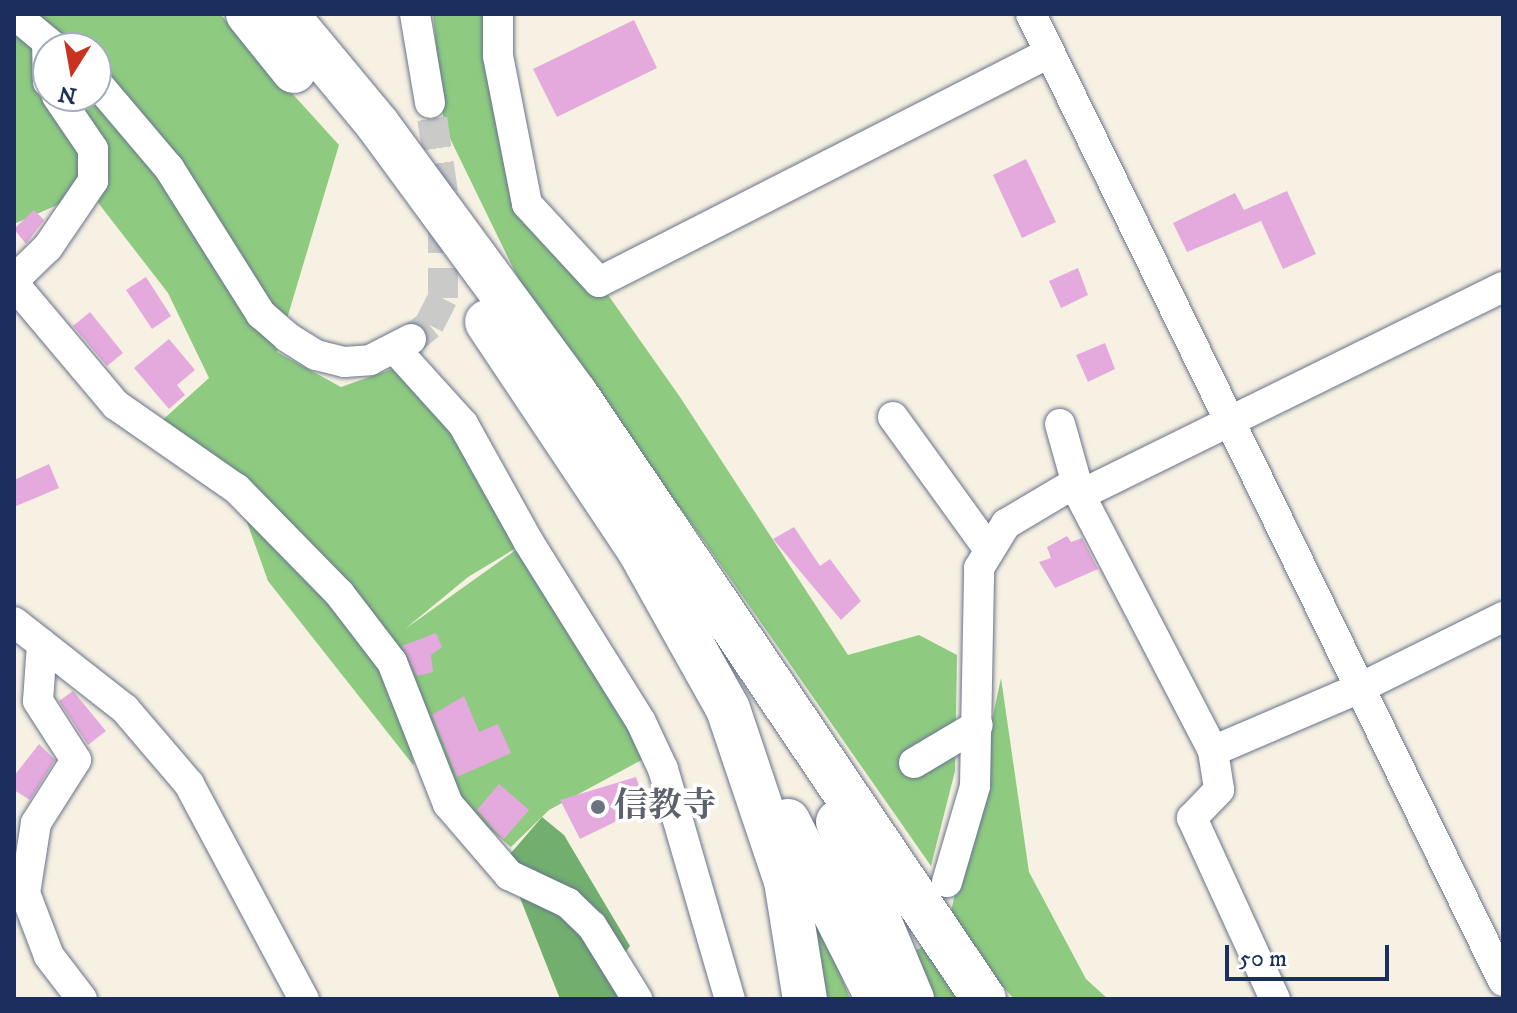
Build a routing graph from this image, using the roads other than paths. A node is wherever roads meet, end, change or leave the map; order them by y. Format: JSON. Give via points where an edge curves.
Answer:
{"nodes":[{"id":1,"x":14,"y":14,"type":"edge"},
{"id":2,"x":248,"y":14,"type":"edge"},
{"id":3,"x":286,"y":14,"type":"edge"},
{"id":4,"x":415,"y":14,"type":"edge"},
{"id":5,"x":498,"y":14,"type":"edge"},
{"id":6,"x":1031,"y":14,"type":"edge"},
{"id":7,"x":35,"y":32,"type":"edge"},
{"id":8,"x":1049,"y":53,"type":"junction"},
{"id":9,"x":112,"y":101,"type":"edge"},
{"id":10,"x":430,"y":103,"type":"tunnel mouth"},
{"id":11,"x":68,"y":112,"type":"edge"},
{"id":12,"x":14,"y":282,"type":"edge"},
{"id":13,"x":1503,"y":287,"type":"edge"},
{"id":14,"x":893,"y":417,"type":"dead end"},
{"id":15,"x":1225,"y":421,"type":"junction"},
{"id":16,"x":1060,"y":424,"type":"dead end"},
{"id":17,"x":1080,"y":495,"type":"junction"},
{"id":18,"x":988,"y":548,"type":"junction"},
{"id":19,"x":1503,"y":617,"type":"edge"},
{"id":20,"x":14,"y":622,"type":"edge"},
{"id":21,"x":42,"y":644,"type":"junction"},
{"id":22,"x":763,"y":678,"type":"junction"},
{"id":23,"x":1360,"y":688,"type":"junction"},
{"id":24,"x":978,"y":725,"type":"junction"},
{"id":25,"x":1213,"y":751,"type":"junction"},
{"id":26,"x":914,"y":763,"type":"dead end"},
{"id":27,"x":801,"y":876,"type":"junction"},
{"id":28,"x":947,"y":882,"type":"dead end"},
{"id":29,"x":21,"y":908,"type":"edge"},
{"id":30,"x":1503,"y":981,"type":"edge"},
{"id":31,"x":82,"y":999,"type":"edge"},
{"id":32,"x":304,"y":999,"type":"edge"},
{"id":33,"x":637,"y":999,"type":"edge"},
{"id":34,"x":730,"y":999,"type":"edge"},
{"id":35,"x":805,"y":999,"type":"edge"},
{"id":36,"x":878,"y":999,"type":"edge"},
{"id":37,"x":912,"y":999,"type":"edge"},
{"id":38,"x":984,"y":999,"type":"edge"},
{"id":39,"x":1275,"y":999,"type":"edge"}],
"edges":[{"from":1,"to":7,"type":"street"},
{"from":2,"to":27,"type":"highway","via":[[357,147],[548,410],[638,548],[728,709]]},
{"from":3,"to":22,"type":"highway","via":[[387,137],[575,393]]},
{"from":4,"to":10,"type":"street"},
{"from":5,"to":8,"type":"street","via":[[498,56],[527,204],[599,282]]},
{"from":6,"to":8,"type":"street"},
{"from":8,"to":15,"type":"street"},
{"from":9,"to":34,"type":"street","via":[[183,187],[270,322],[316,355],[344,362],[405,344],[463,424],[528,541],[641,722],[663,769]]},
{"from":11,"to":12,"type":"street","via":[[93,149],[93,181],[48,247]]},
{"from":12,"to":33,"type":"street","via":[[116,405],[237,489],[339,593],[392,662],[448,804],[509,875],[568,903],[592,926]]},
{"from":13,"to":15,"type":"street"},
{"from":14,"to":18,"type":"street"},
{"from":15,"to":17,"type":"street"},
{"from":15,"to":23,"type":"street"},
{"from":16,"to":17,"type":"street"},
{"from":17,"to":18,"type":"street","via":[[1075,483],[1032,506],[1006,524]]},
{"from":17,"to":25,"type":"street"},
{"from":18,"to":24,"type":"street","via":[[975,601]]},
{"from":19,"to":23,"type":"street"},
{"from":20,"to":21,"type":"street"},
{"from":21,"to":29,"type":"street","via":[[38,701],[76,760],[36,823]]},
{"from":21,"to":32,"type":"street","via":[[125,709],[189,784]]},
{"from":22,"to":37,"type":"highway","via":[[853,850]]},
{"from":22,"to":38,"type":"highway"},
{"from":23,"to":25,"type":"street"},
{"from":23,"to":30,"type":"street"},
{"from":24,"to":26,"type":"street"},
{"from":24,"to":28,"type":"street","via":[[975,786]]},
{"from":25,"to":39,"type":"street","via":[[1219,790],[1192,818]]},
{"from":27,"to":35,"type":"highway"},
{"from":27,"to":36,"type":"highway"},
{"from":29,"to":31,"type":"street"}]}
